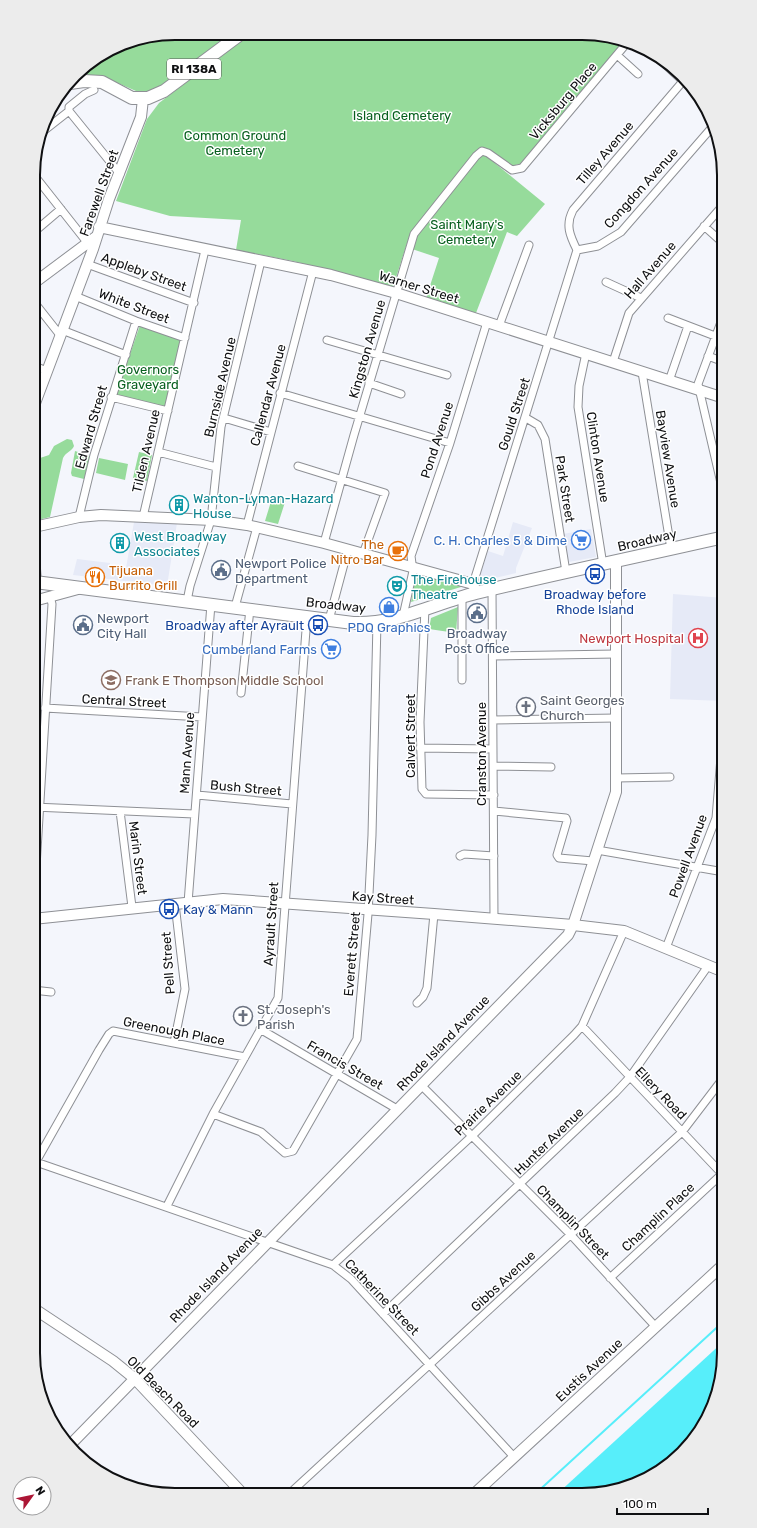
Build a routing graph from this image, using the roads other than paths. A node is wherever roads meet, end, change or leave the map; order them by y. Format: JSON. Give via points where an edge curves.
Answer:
{"nodes":[{"id":1,"x":233,"y":40,"type":"edge"},
{"id":2,"x":624,"y":47,"type":"edge"},
{"id":3,"x":617,"y":55,"type":"junction"},
{"id":4,"x":638,"y":74,"type":"dead end"},
{"id":5,"x":79,"y":81,"type":"edge"},
{"id":6,"x":681,"y":84,"type":"edge"},
{"id":7,"x":94,"y":90,"type":"dead end"},
{"id":8,"x":144,"y":99,"type":"junction"},
{"id":9,"x":69,"y":111,"type":"junction"},
{"id":10,"x":49,"y":127,"type":"edge"},
{"id":11,"x":709,"y":130,"type":"edge"},
{"id":12,"x":515,"y":170,"type":"joint"},
{"id":13,"x":120,"y":174,"type":"junction"},
{"id":14,"x":40,"y":183,"type":"edge"},
{"id":15,"x":61,"y":209,"type":"junction"},
{"id":16,"x":717,"y":212,"type":"edge"},
{"id":17,"x":704,"y":226,"type":"junction"},
{"id":18,"x":40,"y":227,"type":"edge"},
{"id":19,"x":98,"y":232,"type":"junction"},
{"id":20,"x":717,"y":238,"type":"edge"},
{"id":21,"x":90,"y":246,"type":"junction"},
{"id":22,"x":530,"y":246,"type":"dead end"},
{"id":23,"x":205,"y":250,"type":"junction"},
{"id":24,"x":577,"y":250,"type":"junction"},
{"id":25,"x":261,"y":261,"type":"junction"},
{"id":26,"x":87,"y":264,"type":"junction"},
{"id":27,"x":313,"y":271,"type":"junction"},
{"id":28,"x":40,"y":279,"type":"edge"},
{"id":29,"x":606,"y":282,"type":"dead end"},
{"id":30,"x":396,"y":293,"type":"junction"},
{"id":31,"x":75,"y":296,"type":"junction"},
{"id":32,"x":641,"y":298,"type":"junction"},
{"id":33,"x":194,"y":303,"type":"junction"},
{"id":34,"x":40,"y":309,"type":"edge"},
{"id":35,"x":668,"y":318,"type":"dead end"},
{"id":36,"x":136,"y":321,"type":"junction"},
{"id":37,"x":486,"y":322,"type":"junction"},
{"id":38,"x":499,"y":326,"type":"junction"},
{"id":39,"x":688,"y":326,"type":"junction"},
{"id":40,"x":717,"y":331,"type":"edge"},
{"id":41,"x":61,"y":333,"type":"junction"},
{"id":42,"x":715,"y":336,"type":"junction"},
{"id":43,"x":185,"y":338,"type":"junction"},
{"id":44,"x":327,"y":340,"type":"dead end"},
{"id":45,"x":549,"y":341,"type":"junction"},
{"id":46,"x":586,"y":353,"type":"junction"},
{"id":47,"x":378,"y":354,"type":"junction"},
{"id":48,"x":126,"y":355,"type":"junction"},
{"id":49,"x":708,"y":356,"type":"junction"},
{"id":50,"x":717,"y":359,"type":"edge"},
{"id":51,"x":613,"y":362,"type":"junction"},
{"id":52,"x":40,"y":368,"type":"edge"},
{"id":53,"x":47,"y":371,"type":"junction"},
{"id":54,"x":642,"y":372,"type":"junction"},
{"id":55,"x":447,"y":375,"type":"dead end"},
{"id":56,"x":669,"y":381,"type":"junction"},
{"id":57,"x":370,"y":383,"type":"junction"},
{"id":58,"x":40,"y":390,"type":"edge"},
{"id":59,"x":699,"y":390,"type":"junction"},
{"id":60,"x":280,"y":393,"type":"junction"},
{"id":61,"x":401,"y":394,"type":"dead end"},
{"id":62,"x":717,"y":396,"type":"edge"},
{"id":63,"x":111,"y":397,"type":"junction"},
{"id":64,"x":168,"y":411,"type":"junction"},
{"id":65,"x":360,"y":416,"type":"junction"},
{"id":66,"x":224,"y":418,"type":"junction"},
{"id":67,"x":526,"y":418,"type":"junction"},
{"id":68,"x":270,"y":432,"type":"junction"},
{"id":69,"x":450,"y":443,"type":"junction"},
{"id":70,"x":158,"y":452,"type":"junction"},
{"id":71,"x":717,"y":464,"type":"edge"},
{"id":72,"x":298,"y":466,"type":"dead end"},
{"id":73,"x":216,"y":467,"type":"junction"},
{"id":74,"x":343,"y":479,"type":"junction"},
{"id":75,"x":80,"y":517,"type":"junction"},
{"id":76,"x":143,"y":517,"type":"junction"},
{"id":77,"x":211,"y":520,"type":"junction"},
{"id":78,"x":40,"y":526,"type":"edge"},
{"id":79,"x":252,"y":526,"type":"junction"},
{"id":80,"x":717,"y":539,"type":"edge"},
{"id":81,"x":324,"y":543,"type":"junction"},
{"id":82,"x":671,"y":549,"type":"junction"},
{"id":83,"x":348,"y":550,"type":"junction"},
{"id":84,"x":363,"y":554,"type":"junction"},
{"id":85,"x":616,"y":562,"type":"junction"},
{"id":86,"x":603,"y":564,"type":"junction"},
{"id":87,"x":412,"y":566,"type":"junction"},
{"id":88,"x":566,"y":572,"type":"junction"},
{"id":89,"x":40,"y":583,"type":"edge"},
{"id":90,"x":79,"y":588,"type":"junction"},
{"id":91,"x":475,"y":589,"type":"junction"},
{"id":92,"x":492,"y":590,"type":"junction"},
{"id":93,"x":50,"y":596,"type":"junction"},
{"id":94,"x":462,"y":597,"type":"junction"},
{"id":95,"x":40,"y":599,"type":"edge"},
{"id":96,"x":187,"y":601,"type":"junction"},
{"id":97,"x":211,"y":604,"type":"junction"},
{"id":98,"x":236,"y":604,"type":"junction"},
{"id":99,"x":425,"y":608,"type":"junction"},
{"id":100,"x":250,"y":609,"type":"junction"},
{"id":101,"x":403,"y":616,"type":"junction"},
{"id":102,"x":307,"y":617,"type":"junction"},
{"id":103,"x":329,"y":620,"type":"junction"},
{"id":104,"x":377,"y":622,"type":"junction"},
{"id":105,"x":616,"y":654,"type":"junction"},
{"id":106,"x":493,"y":656,"type":"junction"},
{"id":107,"x":462,"y":680,"type":"dead end"},
{"id":108,"x":241,"y":693,"type":"dead end"},
{"id":109,"x":45,"y":708,"type":"junction"},
{"id":110,"x":202,"y":717,"type":"junction"},
{"id":111,"x":616,"y":718,"type":"junction"},
{"id":112,"x":493,"y":720,"type":"junction"},
{"id":113,"x":420,"y":748,"type":"junction"},
{"id":114,"x":493,"y":749,"type":"junction"},
{"id":115,"x":493,"y":766,"type":"junction"},
{"id":116,"x":551,"y":767,"type":"dead end"},
{"id":117,"x":40,"y":770,"type":"edge"},
{"id":118,"x":670,"y":777,"type":"dead end"},
{"id":119,"x":616,"y":778,"type":"junction"},
{"id":120,"x":197,"y":795,"type":"junction"},
{"id":121,"x":494,"y":795,"type":"junction"},
{"id":122,"x":292,"y":804,"type":"junction"},
{"id":123,"x":717,"y":806,"type":"edge"},
{"id":124,"x":40,"y":807,"type":"edge"},
{"id":125,"x":120,"y":811,"type":"junction"},
{"id":126,"x":494,"y":811,"type":"junction"},
{"id":127,"x":194,"y":814,"type":"junction"},
{"id":128,"x":597,"y":850,"type":"junction"},
{"id":129,"x":460,"y":856,"type":"dead end"},
{"id":130,"x":494,"y":856,"type":"junction"},
{"id":131,"x":593,"y":861,"type":"junction"},
{"id":132,"x":698,"y":868,"type":"junction"},
{"id":133,"x":717,"y":871,"type":"edge"},
{"id":134,"x":188,"y":903,"type":"junction"},
{"id":135,"x":175,"y":904,"type":"junction"},
{"id":136,"x":285,"y":904,"type":"junction"},
{"id":137,"x":132,"y":908,"type":"junction"},
{"id":138,"x":368,"y":909,"type":"junction"},
{"id":139,"x":434,"y":914,"type":"junction"},
{"id":140,"x":40,"y":916,"type":"edge"},
{"id":141,"x":494,"y":919,"type":"junction"},
{"id":142,"x":573,"y":925,"type":"junction"},
{"id":143,"x":624,"y":931,"type":"junction"},
{"id":144,"x":666,"y":948,"type":"junction"},
{"id":145,"x":708,"y":966,"type":"junction"},
{"id":146,"x":717,"y":969,"type":"edge"},
{"id":147,"x":40,"y":991,"type":"edge"},
{"id":148,"x":51,"y":992,"type":"dead end"},
{"id":149,"x":417,"y":1003,"type":"dead end"},
{"id":150,"x":582,"y":1026,"type":"junction"},
{"id":151,"x":260,"y":1029,"type":"junction"},
{"id":152,"x":174,"y":1043,"type":"junction"},
{"id":153,"x":245,"y":1057,"type":"junction"},
{"id":154,"x":337,"y":1074,"type":"junction"},
{"id":155,"x":630,"y":1077,"type":"junction"},
{"id":156,"x":421,"y":1085,"type":"junction"},
{"id":157,"x":717,"y":1086,"type":"edge"},
{"id":158,"x":397,"y":1109,"type":"junction"},
{"id":159,"x":213,"y":1114,"type":"junction"},
{"id":160,"x":682,"y":1132,"type":"junction"},
{"id":161,"x":473,"y":1135,"type":"junction"},
{"id":162,"x":40,"y":1153,"type":"edge"},
{"id":163,"x":40,"y":1165,"type":"edge"},
{"id":164,"x":717,"y":1168,"type":"edge"},
{"id":165,"x":717,"y":1180,"type":"edge"},
{"id":166,"x":521,"y":1184,"type":"junction"},
{"id":167,"x":167,"y":1206,"type":"junction"},
{"id":168,"x":571,"y":1235,"type":"junction"},
{"id":169,"x":268,"y":1241,"type":"junction"},
{"id":170,"x":333,"y":1265,"type":"junction"},
{"id":171,"x":717,"y":1270,"type":"edge"},
{"id":172,"x":610,"y":1278,"type":"junction"},
{"id":173,"x":40,"y":1313,"type":"edge"},
{"id":174,"x":383,"y":1314,"type":"junction"},
{"id":175,"x":655,"y":1326,"type":"junction"},
{"id":176,"x":430,"y":1364,"type":"junction"},
{"id":177,"x":134,"y":1378,"type":"junction"},
{"id":178,"x":74,"y":1441,"type":"edge"},
{"id":179,"x":514,"y":1457,"type":"junction"},
{"id":180,"x":237,"y":1488,"type":"edge"},
{"id":181,"x":296,"y":1488,"type":"edge"},
{"id":182,"x":481,"y":1488,"type":"edge"}],
"edges":[{"from":1,"to":8,"type":"main road","number":"RI 138A","via":[[164,91]]},
{"from":2,"to":3,"type":"street","name":"Vicksburg Place"},
{"from":3,"to":4,"type":"street"},
{"from":3,"to":12,"type":"street","name":"Vicksburg Place","via":[[522,168]]},
{"from":5,"to":8,"type":"main road","via":[[102,82],[132,98]]},
{"from":6,"to":24,"type":"street","name":"Tilley Avenue","via":[[573,210],[569,219],[569,233]]},
{"from":7,"to":9,"type":"street","via":[[69,107]]},
{"from":8,"to":13,"type":"street","name":"Farewell Street","via":[[141,117]]},
{"from":9,"to":10,"type":"street"},
{"from":9,"to":13,"type":"street"},
{"from":11,"to":24,"type":"street","name":"Congdon Avenue","via":[[621,232],[598,246]]},
{"from":12,"to":30,"type":"street","name":"Kingston Avenue","via":[[506,167],[488,153],[482,151],[476,156],[414,234]]},
{"from":13,"to":19,"type":"street","name":"Farewell Street"},
{"from":14,"to":15,"type":"street"},
{"from":15,"to":18,"type":"street"},
{"from":15,"to":21,"type":"street"},
{"from":16,"to":17,"type":"street","name":"Hall Avenue"},
{"from":17,"to":20,"type":"street"},
{"from":17,"to":32,"type":"street","name":"Hall Avenue"},
{"from":19,"to":21,"type":"street","name":"Farewell Street"},
{"from":19,"to":23,"type":"street","name":"Warner Street"},
{"from":21,"to":26,"type":"street","name":"Farewell Street"},
{"from":21,"to":28,"type":"street"},
{"from":22,"to":38,"type":"street"},
{"from":23,"to":25,"type":"street","name":"Warner Street"},
{"from":23,"to":33,"type":"street","name":"Tilden Avenue"},
{"from":24,"to":45,"type":"street","name":"Gould Street"},
{"from":25,"to":27,"type":"street","name":"Warner Street"},
{"from":25,"to":66,"type":"street","name":"Burnside Avenue"},
{"from":26,"to":31,"type":"street","name":"Farewell Street"},
{"from":26,"to":33,"type":"street","name":"Appleby Street"},
{"from":27,"to":30,"type":"street","name":"Warner Street"},
{"from":27,"to":60,"type":"street","name":"Callendar Avenue"},
{"from":29,"to":32,"type":"street"},
{"from":30,"to":37,"type":"street","name":"Warner Street"},
{"from":30,"to":47,"type":"street","name":"Kingston Avenue"},
{"from":31,"to":36,"type":"street","name":"White Street"},
{"from":31,"to":41,"type":"street","name":"Farewell Street"},
{"from":32,"to":51,"type":"street","name":"Hall Avenue","via":[[627,317]]},
{"from":33,"to":43,"type":"street","name":"Tilden Avenue"},
{"from":34,"to":41,"type":"street"},
{"from":35,"to":39,"type":"street"},
{"from":36,"to":43,"type":"street","name":"White Street"},
{"from":36,"to":48,"type":"street","name":"Edward Street"},
{"from":37,"to":38,"type":"street","name":"Warner Street"},
{"from":37,"to":69,"type":"street","name":"Pond Avenue"},
{"from":38,"to":45,"type":"street","name":"Warner Street"},
{"from":39,"to":42,"type":"street"},
{"from":39,"to":56,"type":"street"},
{"from":40,"to":42,"type":"street"},
{"from":41,"to":48,"type":"street"},
{"from":41,"to":53,"type":"street","name":"Farewell Street"},
{"from":42,"to":49,"type":"street"},
{"from":43,"to":64,"type":"street","name":"Tilden Avenue"},
{"from":44,"to":47,"type":"street"},
{"from":45,"to":46,"type":"street","name":"Warner Street"},
{"from":45,"to":67,"type":"street","name":"Gould Street"},
{"from":46,"to":51,"type":"street","name":"Warner Street"},
{"from":46,"to":86,"type":"street","name":"Clinton Avenue","via":[[578,407]]},
{"from":47,"to":55,"type":"street"},
{"from":47,"to":57,"type":"street","name":"Kingston Avenue"},
{"from":48,"to":63,"type":"street","name":"Edward Street"},
{"from":49,"to":50,"type":"street"},
{"from":49,"to":59,"type":"street","via":[[698,384]]},
{"from":51,"to":54,"type":"street","name":"Warner Street"},
{"from":52,"to":53,"type":"street"},
{"from":53,"to":58,"type":"street","name":"Farewell Street"},
{"from":54,"to":56,"type":"street","name":"Warner Street"},
{"from":54,"to":82,"type":"street","name":"Bayview Avenue"},
{"from":56,"to":59,"type":"street","name":"Warner Street"},
{"from":57,"to":61,"type":"street"},
{"from":57,"to":65,"type":"street","name":"Kingston Avenue"},
{"from":59,"to":62,"type":"street","name":"Warner Street"},
{"from":59,"to":71,"type":"street"},
{"from":60,"to":65,"type":"street"},
{"from":60,"to":68,"type":"street","name":"Callendar Avenue"},
{"from":63,"to":64,"type":"street"},
{"from":63,"to":75,"type":"street","name":"Edward Street"},
{"from":64,"to":70,"type":"street","name":"Tilden Avenue"},
{"from":65,"to":69,"type":"street"},
{"from":65,"to":74,"type":"street","name":"Kingston Avenue"},
{"from":66,"to":68,"type":"street"},
{"from":66,"to":73,"type":"street","name":"Burnside Avenue"},
{"from":67,"to":88,"type":"street","name":"Park Street","via":[[538,425],[545,439]]},
{"from":67,"to":91,"type":"street","name":"Gould Street"},
{"from":68,"to":79,"type":"street","name":"Callendar Avenue"},
{"from":69,"to":87,"type":"street","name":"Pond Avenue","via":[[411,556]]},
{"from":70,"to":73,"type":"street"},
{"from":70,"to":76,"type":"street","name":"Tilden Avenue"},
{"from":72,"to":74,"type":"street"},
{"from":73,"to":77,"type":"street","name":"Burnside Avenue"},
{"from":74,"to":81,"type":"street","name":"Kingston Avenue"},
{"from":74,"to":84,"type":"street","via":[[385,493]]},
{"from":75,"to":76,"type":"street"},
{"from":75,"to":78,"type":"street"},
{"from":76,"to":77,"type":"street"},
{"from":77,"to":79,"type":"street"},
{"from":77,"to":96,"type":"street","name":"Burnside Avenue"},
{"from":79,"to":81,"type":"street"},
{"from":79,"to":98,"type":"street","name":"Callendar Avenue"},
{"from":80,"to":82,"type":"main road","name":"Broadway"},
{"from":81,"to":83,"type":"street"},
{"from":82,"to":85,"type":"main road","name":"Broadway"},
{"from":83,"to":84,"type":"street"},
{"from":83,"to":103,"type":"street"},
{"from":84,"to":87,"type":"street"},
{"from":85,"to":86,"type":"main road","name":"Broadway"},
{"from":85,"to":105,"type":"street","name":"Rhode Island Avenue"},
{"from":86,"to":88,"type":"main road","name":"Broadway"},
{"from":87,"to":91,"type":"street"},
{"from":87,"to":101,"type":"street","name":"Pond Avenue"},
{"from":88,"to":92,"type":"main road","name":"Broadway"},
{"from":89,"to":90,"type":"main road","name":"Broadway"},
{"from":90,"to":93,"type":"street"},
{"from":90,"to":96,"type":"main road","name":"Broadway"},
{"from":91,"to":92,"type":"main road","name":"Broadway"},
{"from":91,"to":94,"type":"main road","name":"Broadway"},
{"from":92,"to":106,"type":"street","name":"Cranston Avenue"},
{"from":93,"to":95,"type":"street"},
{"from":93,"to":109,"type":"street","via":[[52,604]]},
{"from":94,"to":99,"type":"main road","name":"Broadway"},
{"from":94,"to":107,"type":"street"},
{"from":96,"to":97,"type":"main road","name":"Broadway"},
{"from":97,"to":98,"type":"main road","name":"Broadway"},
{"from":97,"to":110,"type":"street","name":"Mann Avenue"},
{"from":98,"to":100,"type":"main road","name":"Broadway"},
{"from":99,"to":101,"type":"main road","name":"Broadway"},
{"from":99,"to":113,"type":"street","name":"Calvert Street"},
{"from":100,"to":102,"type":"main road","name":"Broadway"},
{"from":100,"to":108,"type":"street"},
{"from":101,"to":104,"type":"main road","name":"Broadway"},
{"from":102,"to":103,"type":"main road","name":"Broadway"},
{"from":102,"to":122,"type":"street","name":"Ayrault Street"},
{"from":103,"to":104,"type":"main road","name":"Broadway"},
{"from":104,"to":138,"type":"street","name":"Everett Street"},
{"from":105,"to":106,"type":"street"},
{"from":105,"to":111,"type":"street","name":"Rhode Island Avenue"},
{"from":106,"to":112,"type":"street","name":"Cranston Avenue"},
{"from":109,"to":110,"type":"street","name":"Central Street"},
{"from":109,"to":117,"type":"street"},
{"from":110,"to":120,"type":"street","name":"Mann Avenue"},
{"from":111,"to":112,"type":"street"},
{"from":111,"to":119,"type":"street","name":"Rhode Island Avenue"},
{"from":112,"to":114,"type":"street","name":"Cranston Avenue"},
{"from":113,"to":114,"type":"street"},
{"from":113,"to":121,"type":"street","name":"Calvert Street","via":[[423,793]]},
{"from":114,"to":115,"type":"street","name":"Cranston Avenue"},
{"from":115,"to":116,"type":"street"},
{"from":115,"to":121,"type":"street","name":"Cranston Avenue"},
{"from":118,"to":119,"type":"street"},
{"from":119,"to":128,"type":"street","name":"Rhode Island Avenue","via":[[616,792]]},
{"from":120,"to":122,"type":"street","name":"Bush Street"},
{"from":120,"to":127,"type":"street","name":"Mann Avenue"},
{"from":121,"to":126,"type":"street","name":"Cranston Avenue"},
{"from":122,"to":136,"type":"street","name":"Ayrault Street"},
{"from":123,"to":132,"type":"street","name":"Powell Avenue","via":[[716,818]]},
{"from":124,"to":125,"type":"street"},
{"from":125,"to":127,"type":"street"},
{"from":125,"to":137,"type":"street","name":"Marin Street"},
{"from":126,"to":130,"type":"street","name":"Cranston Avenue"},
{"from":126,"to":131,"type":"street","via":[[566,818],[559,858]]},
{"from":127,"to":134,"type":"street","name":"Mann Avenue"},
{"from":128,"to":131,"type":"street","name":"Rhode Island Avenue"},
{"from":128,"to":132,"type":"street"},
{"from":129,"to":130,"type":"street"},
{"from":130,"to":141,"type":"street","name":"Cranston Avenue"},
{"from":131,"to":142,"type":"street","name":"Rhode Island Avenue"},
{"from":132,"to":133,"type":"street"},
{"from":132,"to":144,"type":"street","name":"Powell Avenue"},
{"from":134,"to":135,"type":"street","name":"Kay Street"},
{"from":134,"to":136,"type":"street","name":"Kay Street","via":[[223,899]]},
{"from":135,"to":137,"type":"street","name":"Kay Street"},
{"from":135,"to":152,"type":"street","name":"Pell Street","via":[[185,989]]},
{"from":136,"to":138,"type":"street","name":"Kay Street"},
{"from":136,"to":151,"type":"street","name":"Ayrault Street","via":[[278,998]]},
{"from":137,"to":140,"type":"street","name":"Kay Street"},
{"from":138,"to":139,"type":"street","name":"Kay Street"},
{"from":138,"to":154,"type":"street","name":"Everett Street","via":[[357,1040]]},
{"from":139,"to":141,"type":"street","name":"Kay Street"},
{"from":139,"to":149,"type":"street","via":[[427,988]]},
{"from":141,"to":142,"type":"street","name":"Kay Street"},
{"from":142,"to":143,"type":"street","name":"Kay Street"},
{"from":142,"to":156,"type":"street","name":"Rhode Island Avenue","via":[[568,935]]},
{"from":143,"to":144,"type":"street","name":"Kay Street"},
{"from":143,"to":150,"type":"street","name":"Prairie Avenue"},
{"from":144,"to":145,"type":"street","name":"Kay Street"},
{"from":145,"to":146,"type":"street","name":"Kay Street"},
{"from":145,"to":155,"type":"street","name":"Hunter Avenue"},
{"from":147,"to":148,"type":"street"},
{"from":150,"to":155,"type":"street","name":"Ellery Road"},
{"from":150,"to":161,"type":"street","name":"Prairie Avenue"},
{"from":151,"to":153,"type":"street","name":"Ayrault Street"},
{"from":151,"to":154,"type":"street","name":"Francis Street"},
{"from":152,"to":153,"type":"street","name":"Greenough Place"},
{"from":152,"to":162,"type":"street","name":"Greenough Place","via":[[116,1031],[109,1034]]},
{"from":153,"to":159,"type":"street","name":"Ayrault Street"},
{"from":154,"to":158,"type":"street","name":"Francis Street"},
{"from":154,"to":159,"type":"street","name":"Everett Street","via":[[293,1151],[285,1153],[261,1132]]},
{"from":155,"to":160,"type":"street","name":"Ellery Road"},
{"from":155,"to":166,"type":"street","name":"Hunter Avenue"},
{"from":156,"to":158,"type":"street","name":"Rhode Island Avenue"},
{"from":156,"to":161,"type":"street","name":"Champlin Street"},
{"from":157,"to":160,"type":"street","name":"Gibbs Avenue"},
{"from":158,"to":169,"type":"street","name":"Rhode Island Avenue"},
{"from":159,"to":167,"type":"street","name":"Ayrault Street"},
{"from":160,"to":164,"type":"street","name":"Ellery Road"},
{"from":160,"to":168,"type":"street","name":"Gibbs Avenue"},
{"from":161,"to":166,"type":"street","name":"Champlin Street"},
{"from":161,"to":170,"type":"street","name":"Prairie Avenue"},
{"from":163,"to":167,"type":"street","name":"Catherine Street"},
{"from":165,"to":172,"type":"street","name":"Champlin Place"},
{"from":166,"to":168,"type":"street","name":"Champlin Street"},
{"from":166,"to":174,"type":"street","name":"Hunter Avenue"},
{"from":167,"to":169,"type":"street","name":"Catherine Street"},
{"from":168,"to":172,"type":"street","name":"Champlin Street"},
{"from":168,"to":176,"type":"street","name":"Gibbs Avenue"},
{"from":169,"to":170,"type":"street","name":"Catherine Street"},
{"from":169,"to":177,"type":"street","name":"Rhode Island Avenue"},
{"from":170,"to":174,"type":"street","name":"Catherine Street","via":[[351,1278]]},
{"from":171,"to":175,"type":"street","name":"Eustis Avenue"},
{"from":172,"to":175,"type":"street","name":"Champlin Street"},
{"from":173,"to":177,"type":"street","name":"Old Beach Road"},
{"from":174,"to":176,"type":"street","name":"Catherine Street"},
{"from":175,"to":179,"type":"street","name":"Eustis Avenue"},
{"from":176,"to":179,"type":"street","name":"Catherine Street"},
{"from":176,"to":181,"type":"street","name":"Gibbs Avenue"},
{"from":177,"to":178,"type":"street","name":"Rhode Island Avenue"},
{"from":177,"to":180,"type":"street","name":"Old Beach Road"},
{"from":179,"to":182,"type":"street","name":"Eustis Avenue"}]}
